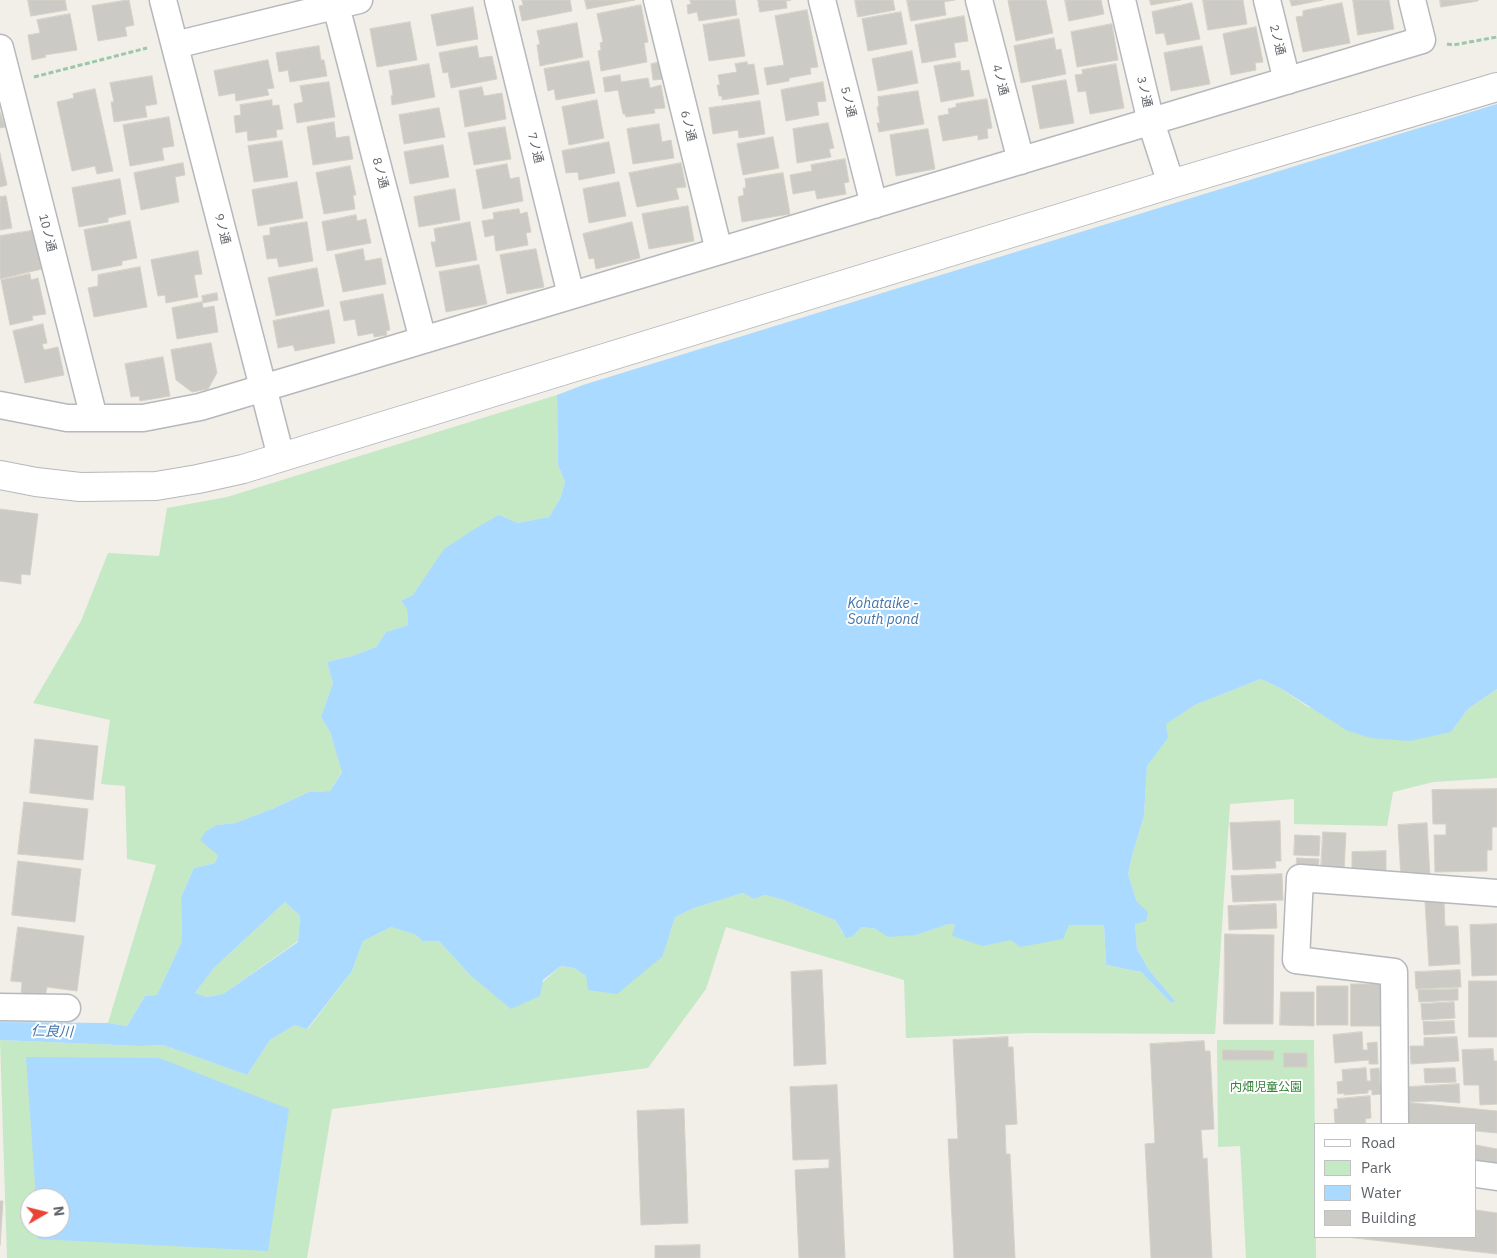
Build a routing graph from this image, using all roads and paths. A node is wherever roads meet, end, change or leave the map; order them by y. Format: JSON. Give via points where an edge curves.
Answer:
{"nodes":[{"id":1,"x":163,"y":0,"type":"edge"},
{"id":2,"x":498,"y":0,"type":"edge"},
{"id":3,"x":657,"y":0,"type":"edge"},
{"id":4,"x":822,"y":0,"type":"edge"},
{"id":5,"x":979,"y":0,"type":"edge"},
{"id":6,"x":1122,"y":0,"type":"edge"},
{"id":7,"x":1267,"y":0,"type":"edge"},
{"id":8,"x":1412,"y":0,"type":"edge"},
{"id":9,"x":348,"y":3,"type":"edge"},
{"id":10,"x":1497,"y":38,"type":"edge"},
{"id":11,"x":1422,"y":40,"type":"junction"},
{"id":12,"x":175,"y":45,"type":"junction"},
{"id":13,"x":0,"y":48,"type":"edge"},
{"id":14,"x":1287,"y":81,"type":"junction"},
{"id":15,"x":9,"y":83,"type":"junction"},
{"id":16,"x":1497,"y":87,"type":"edge"},
{"id":17,"x":1151,"y":122,"type":"junction"},
{"id":18,"x":1021,"y":161,"type":"junction"},
{"id":19,"x":1171,"y":184,"type":"junction"},
{"id":20,"x":874,"y":205,"type":"junction"},
{"id":21,"x":719,"y":251,"type":"junction"},
{"id":22,"x":571,"y":295,"type":"junction"},
{"id":23,"x":424,"y":340,"type":"junction"},
{"id":24,"x":262,"y":388,"type":"junction"},
{"id":25,"x":0,"y":405,"type":"edge"},
{"id":26,"x":94,"y":418,"type":"junction"},
{"id":27,"x":281,"y":457,"type":"junction"},
{"id":28,"x":0,"y":475,"type":"edge"},
{"id":29,"x":1497,"y":893,"type":"edge"},
{"id":30,"x":0,"y":1007,"type":"edge"},
{"id":31,"x":68,"y":1008,"type":"dead end"},
{"id":32,"x":1395,"y":1123,"type":"edge"},
{"id":33,"x":1477,"y":1174,"type":"edge"},
{"id":34,"x":1497,"y":1177,"type":"edge"}],
"edges":[{"from":1,"to":12,"type":"street","name":"9ノ通"},
{"from":2,"to":22,"type":"street","name":"7ノ通"},
{"from":3,"to":21,"type":"street","name":"6ノ通"},
{"from":4,"to":20,"type":"street","name":"5ノ通"},
{"from":5,"to":18,"type":"street","name":"4ノ通"},
{"from":6,"to":17,"type":"street","name":"3ノ通"},
{"from":7,"to":14,"type":"street","name":"2ノ通"},
{"from":8,"to":11,"type":"street"},
{"from":9,"to":12,"type":"street"},
{"from":9,"to":23,"type":"street","name":"8ノ通"},
{"from":10,"to":11,"type":"path","via":[[1453,45]]},
{"from":11,"to":14,"type":"street"},
{"from":12,"to":15,"type":"path","via":[[141,48]]},
{"from":12,"to":24,"type":"street","name":"9ノ通"},
{"from":13,"to":15,"type":"street","name":"10ノ通"},
{"from":14,"to":17,"type":"street"},
{"from":15,"to":26,"type":"street","name":"10ノ通"},
{"from":16,"to":19,"type":"street"},
{"from":17,"to":18,"type":"street"},
{"from":17,"to":19,"type":"street","name":"3ノ通"},
{"from":18,"to":20,"type":"street"},
{"from":19,"to":27,"type":"street"},
{"from":20,"to":21,"type":"street"},
{"from":21,"to":22,"type":"street"},
{"from":22,"to":23,"type":"street"},
{"from":23,"to":24,"type":"street"},
{"from":24,"to":26,"type":"street","via":[[142,418]]},
{"from":24,"to":27,"type":"street","name":"9ノ通"},
{"from":25,"to":26,"type":"street","via":[[67,418]]},
{"from":27,"to":28,"type":"street","via":[[243,470],[156,486],[80,487]]},
{"from":29,"to":32,"type":"street","via":[[1300,878],[1296,960],[1394,972]]},
{"from":30,"to":31,"type":"street"},
{"from":33,"to":34,"type":"street"}]}
